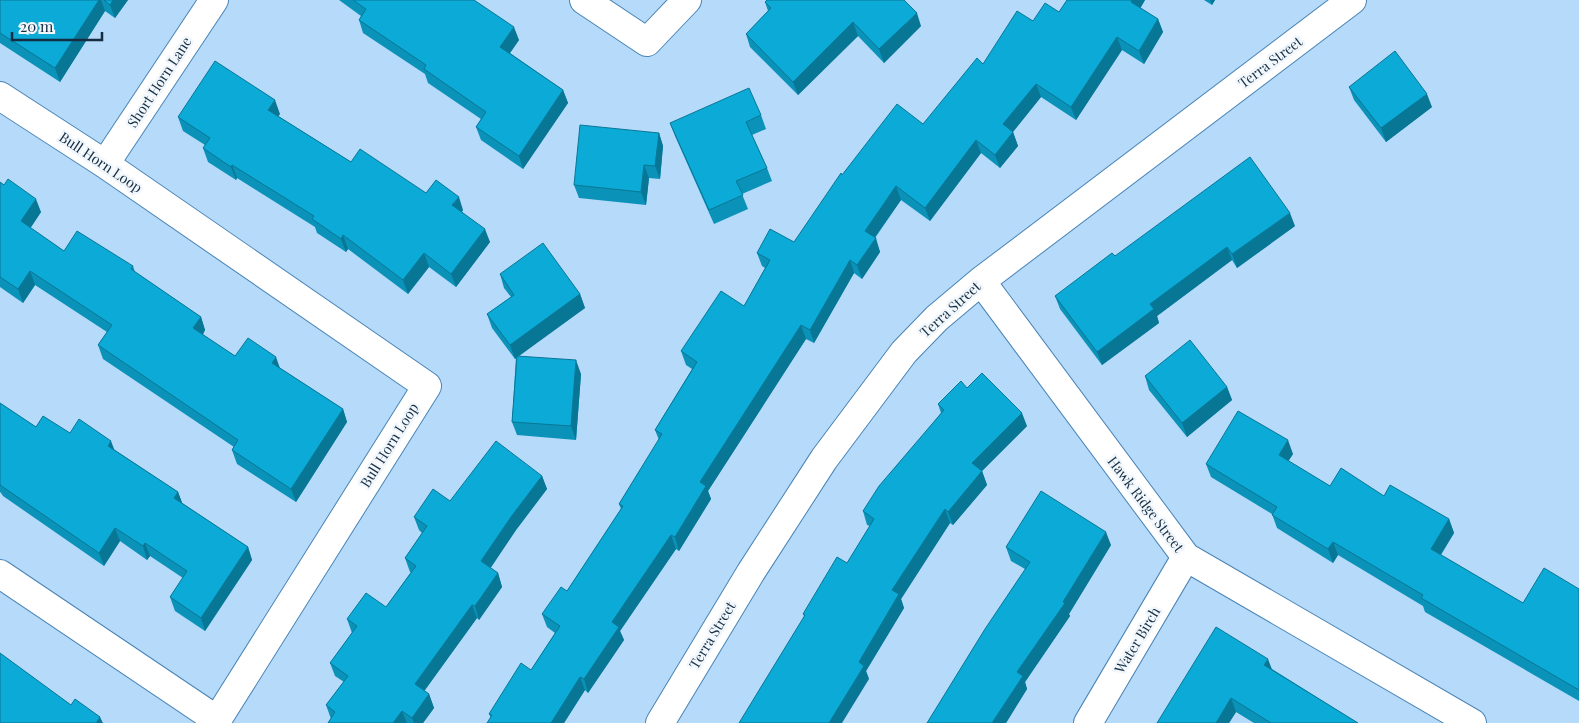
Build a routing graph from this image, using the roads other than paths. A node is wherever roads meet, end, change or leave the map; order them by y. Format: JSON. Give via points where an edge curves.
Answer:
{"nodes":[{"id":1,"x":214,"y":0,"type":"edge"},
{"id":2,"x":584,"y":0,"type":"edge"},
{"id":3,"x":687,"y":0,"type":"edge"},
{"id":4,"x":1352,"y":0,"type":"edge"},
{"id":5,"x":0,"y":96,"type":"edge"},
{"id":6,"x":105,"y":164,"type":"junction"},
{"id":7,"x":981,"y":281,"type":"junction"},
{"id":8,"x":1186,"y":557,"type":"junction"},
{"id":9,"x":0,"y":574,"type":"edge"},
{"id":10,"x":660,"y":723,"type":"edge"},
{"id":11,"x":1088,"y":723,"type":"edge"},
{"id":12,"x":1472,"y":723,"type":"edge"}],
"edges":[{"from":1,"to":6,"type":"street","name":"Short Horn Lane"},
{"from":2,"to":3,"type":"street","via":[[647,42]]},
{"from":4,"to":7,"type":"street","name":"Terra Street"},
{"from":5,"to":6,"type":"street","name":"Bull Horn Loop"},
{"from":6,"to":9,"type":"street","name":"Bull Horn Loop","via":[[426,386],[217,720]]},
{"from":7,"to":8,"type":"street","name":"Hawk Ridge Street"},
{"from":7,"to":10,"type":"street","name":"Terra Street","via":[[937,318],[904,352],[824,460],[751,572]]},
{"from":8,"to":11,"type":"street","name":"Water Birch"},
{"from":8,"to":12,"type":"street","name":"Hawk Ridge Street"}]}
